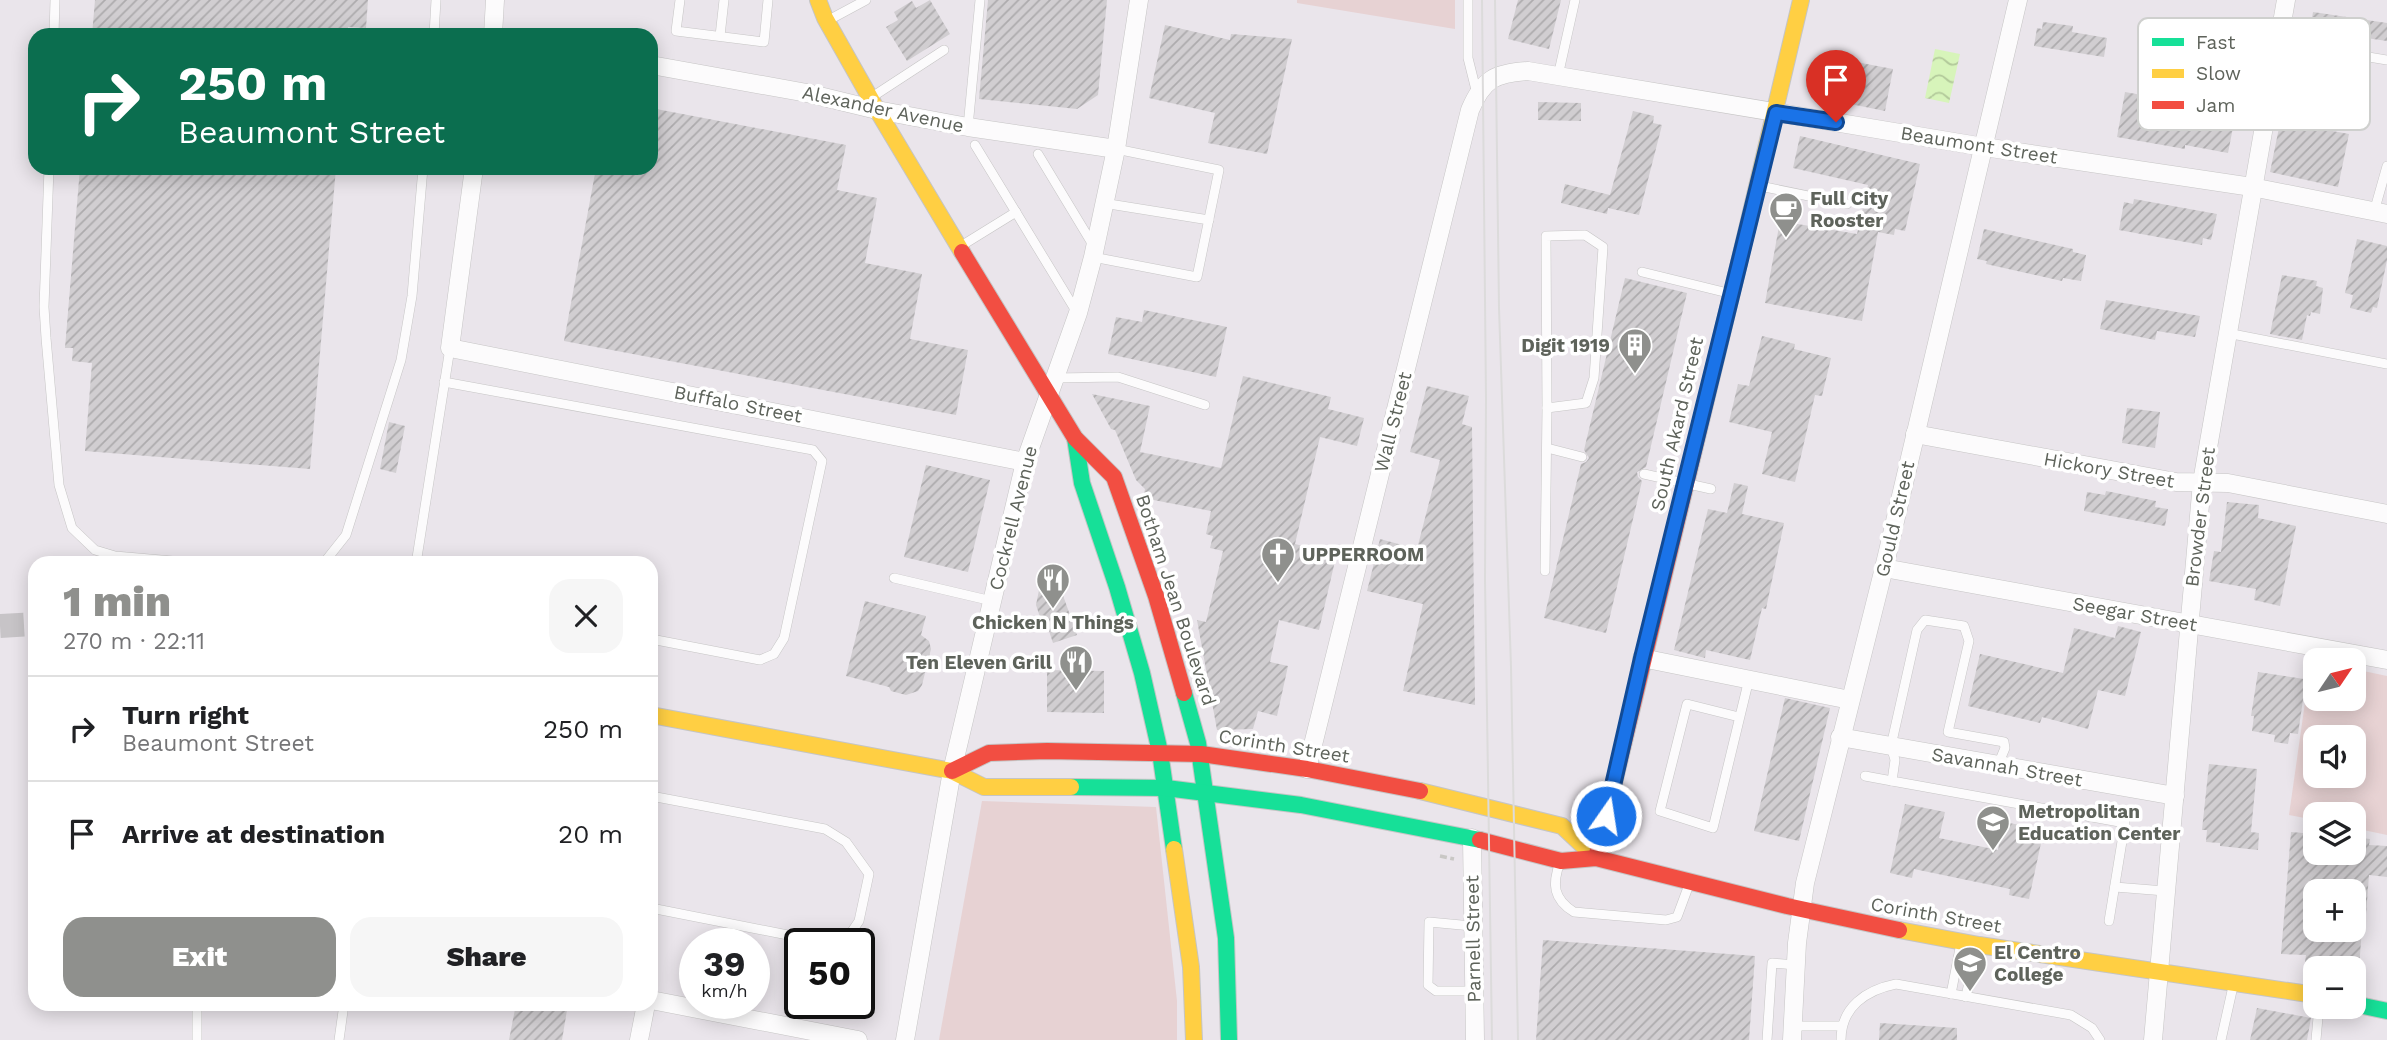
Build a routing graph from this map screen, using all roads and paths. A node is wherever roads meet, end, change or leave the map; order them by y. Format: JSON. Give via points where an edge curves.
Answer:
{"nodes":[{"id":1,"x":55,"y":0,"type":"edge"},
{"id":2,"x":436,"y":0,"type":"edge"},
{"id":3,"x":495,"y":0,"type":"edge"},
{"id":4,"x":680,"y":0,"type":"edge"},
{"id":5,"x":724,"y":0,"type":"edge"},
{"id":6,"x":768,"y":0,"type":"edge"},
{"id":7,"x":818,"y":0,"type":"edge"},
{"id":8,"x":866,"y":0,"type":"edge"},
{"id":9,"x":980,"y":0,"type":"edge"},
{"id":10,"x":1139,"y":0,"type":"edge"},
{"id":11,"x":1468,"y":0,"type":"edge"},
{"id":12,"x":1575,"y":0,"type":"edge"},
{"id":13,"x":1801,"y":0,"type":"edge"},
{"id":14,"x":2018,"y":0,"type":"edge"},
{"id":15,"x":2286,"y":0,"type":"edge"},
{"id":16,"x":2283,"y":18,"type":"edge"},
{"id":17,"x":826,"y":21,"type":"junction"},
{"id":18,"x":54,"y":28,"type":"edge"},
{"id":19,"x":434,"y":28,"type":"edge"},
{"id":20,"x":493,"y":28,"type":"edge"},
{"id":21,"x":720,"y":36,"type":"junction"},
{"id":22,"x":944,"y":50,"type":"dead end"},
{"id":23,"x":658,"y":66,"type":"edge"},
{"id":24,"x":1558,"y":76,"type":"junction"},
{"id":25,"x":1490,"y":80,"type":"joint"},
{"id":26,"x":1477,"y":94,"type":"junction"},
{"id":27,"x":874,"y":104,"type":"junction"},
{"id":28,"x":1776,"y":113,"type":"junction"},
{"id":29,"x":968,"y":127,"type":"junction"},
{"id":30,"x":2263,"y":130,"type":"edge"},
{"id":31,"x":975,"y":145,"type":"dead end"},
{"id":32,"x":1984,"y":147,"type":"junction"},
{"id":33,"x":1116,"y":149,"type":"junction"},
{"id":34,"x":1038,"y":153,"type":"dead end"},
{"id":35,"x":2387,"y":166,"type":"edge"},
{"id":36,"x":49,"y":175,"type":"edge"},
{"id":37,"x":422,"y":175,"type":"edge"},
{"id":38,"x":473,"y":175,"type":"edge"},
{"id":39,"x":1757,"y":185,"type":"junction"},
{"id":40,"x":2252,"y":187,"type":"junction"},
{"id":41,"x":1103,"y":203,"type":"junction"},
{"id":42,"x":1847,"y":204,"type":"dead end"},
{"id":43,"x":1016,"y":212,"type":"junction"},
{"id":44,"x":2381,"y":213,"type":"edge"},
{"id":45,"x":1209,"y":220,"type":"junction"},
{"id":46,"x":961,"y":246,"type":"junction"},
{"id":47,"x":1094,"y":252,"type":"junction"},
{"id":48,"x":1642,"y":272,"type":"dead end"},
{"id":49,"x":1730,"y":293,"type":"junction"},
{"id":50,"x":1078,"y":313,"type":"junction"},
{"id":51,"x":2227,"y":333,"type":"junction"},
{"id":52,"x":450,"y":348,"type":"junction"},
{"id":53,"x":2387,"y":364,"type":"edge"},
{"id":54,"x":444,"y":382,"type":"junction"},
{"id":55,"x":1051,"y":385,"type":"junction"},
{"id":56,"x":1205,"y":405,"type":"dead end"},
{"id":57,"x":1547,"y":408,"type":"junction"},
{"id":58,"x":1915,"y":434,"type":"junction"},
{"id":59,"x":1075,"y":439,"type":"junction"},
{"id":60,"x":1547,"y":448,"type":"junction"},
{"id":61,"x":1582,"y":457,"type":"dead end"},
{"id":62,"x":1025,"y":462,"type":"junction"},
{"id":63,"x":1644,"y":474,"type":"dead end"},
{"id":64,"x":2202,"y":482,"type":"junction"},
{"id":65,"x":1685,"y":483,"type":"junction"},
{"id":66,"x":1711,"y":488,"type":"dead end"},
{"id":67,"x":2387,"y":514,"type":"edge"},
{"id":68,"x":115,"y":556,"type":"edge"},
{"id":69,"x":329,"y":556,"type":"edge"},
{"id":70,"x":417,"y":556,"type":"edge"},
{"id":71,"x":1884,"y":568,"type":"junction"},
{"id":72,"x":1545,"y":571,"type":"dead end"},
{"id":73,"x":894,"y":578,"type":"dead end"},
{"id":74,"x":992,"y":601,"type":"junction"},
{"id":75,"x":2188,"y":623,"type":"junction"},
{"id":76,"x":658,"y":640,"type":"edge"},
{"id":77,"x":1642,"y":658,"type":"junction"},
{"id":78,"x":2387,"y":660,"type":"edge"},
{"id":79,"x":1749,"y":679,"type":"junction"},
{"id":80,"x":1850,"y":700,"type":"junction"},
{"id":81,"x":658,"y":716,"type":"edge"},
{"id":82,"x":1739,"y":717,"type":"junction"},
{"id":83,"x":1840,"y":737,"type":"junction"},
{"id":84,"x":1891,"y":746,"type":"junction"},
{"id":85,"x":1160,"y":752,"type":"junction"},
{"id":86,"x":1201,"y":754,"type":"junction"},
{"id":87,"x":1998,"y":765,"type":"junction"},
{"id":88,"x":1307,"y":769,"type":"junction"},
{"id":89,"x":952,"y":771,"type":"junction"},
{"id":90,"x":1865,"y":776,"type":"dead end"},
{"id":91,"x":1892,"y":781,"type":"junction"},
{"id":92,"x":1166,"y":788,"type":"junction"},
{"id":93,"x":1207,"y":793,"type":"junction"},
{"id":94,"x":2175,"y":796,"type":"junction"},
{"id":95,"x":658,"y":797,"type":"edge"},
{"id":96,"x":1472,"y":838,"type":"junction"},
{"id":97,"x":1596,"y":858,"type":"junction"},
{"id":98,"x":1561,"y":861,"type":"junction"},
{"id":99,"x":1690,"y":881,"type":"junction"},
{"id":100,"x":2115,"y":887,"type":"junction"},
{"id":101,"x":2165,"y":891,"type":"junction"},
{"id":102,"x":658,"y":909,"type":"edge"},
{"id":103,"x":1800,"y":909,"type":"junction"},
{"id":104,"x":2109,"y":921,"type":"dead end"},
{"id":105,"x":1472,"y":926,"type":"junction"},
{"id":106,"x":1968,"y":943,"type":"junction"},
{"id":107,"x":1796,"y":965,"type":"junction"},
{"id":108,"x":2158,"y":969,"type":"junction"},
{"id":109,"x":2234,"y":980,"type":"junction"},
{"id":110,"x":1474,"y":991,"type":"junction"},
{"id":111,"x":2303,"y":993,"type":"edge"},
{"id":112,"x":1951,"y":994,"type":"junction"},
{"id":113,"x":1966,"y":997,"type":"junction"},
{"id":114,"x":658,"y":1001,"type":"edge"},
{"id":115,"x":2366,"y":1007,"type":"edge"},
{"id":116,"x":197,"y":1011,"type":"edge"},
{"id":117,"x":343,"y":1011,"type":"edge"},
{"id":118,"x":645,"y":1011,"type":"edge"},
{"id":119,"x":2387,"y":1011,"type":"edge"},
{"id":120,"x":2318,"y":1019,"type":"edge"},
{"id":121,"x":1841,"y":1026,"type":"junction"},
{"id":122,"x":1792,"y":1033,"type":"edge"},
{"id":123,"x":197,"y":1040,"type":"edge"},
{"id":124,"x":339,"y":1040,"type":"edge"},
{"id":125,"x":639,"y":1040,"type":"edge"},
{"id":126,"x":858,"y":1040,"type":"edge"},
{"id":127,"x":905,"y":1040,"type":"edge"},
{"id":128,"x":1194,"y":1040,"type":"edge"},
{"id":129,"x":1229,"y":1040,"type":"edge"},
{"id":130,"x":1475,"y":1040,"type":"edge"},
{"id":131,"x":1767,"y":1040,"type":"edge"},
{"id":132,"x":1841,"y":1040,"type":"edge"},
{"id":133,"x":2099,"y":1040,"type":"edge"},
{"id":134,"x":2153,"y":1040,"type":"edge"},
{"id":135,"x":2221,"y":1040,"type":"edge"},
{"id":136,"x":2316,"y":1040,"type":"edge"}],
"edges":[{"from":1,"to":18,"type":"lane"},
{"from":2,"to":19,"type":"lane"},
{"from":3,"to":20,"type":"street"},
{"from":4,"to":21,"type":"lane","via":[[677,31]]},
{"from":5,"to":21,"type":"lane"},
{"from":6,"to":21,"type":"lane","via":[[764,42]]},
{"from":7,"to":17,"type":"main road","name":"Botham Jean Boulevard"},
{"from":8,"to":17,"type":"lane"},
{"from":9,"to":29,"type":"lane"},
{"from":10,"to":33,"type":"street","name":"Cockrell Avenue"},
{"from":11,"to":26,"type":"lane","via":[[1468,58]]},
{"from":12,"to":24,"type":"lane"},
{"from":13,"to":28,"type":"main road","name":"South Akard Street"},
{"from":14,"to":32,"type":"street","name":"Gould Street"},
{"from":15,"to":16,"type":"street","name":"Browder Street"},
{"from":17,"to":27,"type":"main road","name":"Botham Jean Boulevard"},
{"from":22,"to":27,"type":"lane"},
{"from":23,"to":27,"type":"street","name":"Alexander Avenue"},
{"from":24,"to":25,"type":"street","name":"Beaumont Street","via":[[1528,71]]},
{"from":24,"to":28,"type":"street","name":"Beaumont Street"},
{"from":25,"to":26,"type":"street","name":"Wall Street"},
{"from":26,"to":88,"type":"street","name":"Wall Street"},
{"from":27,"to":29,"type":"street","name":"Alexander Avenue"},
{"from":27,"to":46,"type":"main road","name":"Botham Jean Boulevard"},
{"from":28,"to":32,"type":"street","name":"Beaumont Street"},
{"from":28,"to":39,"type":"main road","name":"South Akard Street"},
{"from":29,"to":33,"type":"street","name":"Alexander Avenue"},
{"from":30,"to":40,"type":"street","name":"Browder Street"},
{"from":31,"to":43,"type":"lane"},
{"from":32,"to":40,"type":"street","name":"Beaumont Street"},
{"from":32,"to":58,"type":"street","name":"Gould Street"},
{"from":33,"to":41,"type":"street","name":"Cockrell Avenue"},
{"from":33,"to":45,"type":"lane","via":[[1219,170]]},
{"from":34,"to":47,"type":"lane"},
{"from":35,"to":44,"type":"lane"},
{"from":36,"to":68,"type":"lane","via":[[45,328],[59,485],[72,528],[94,550]]},
{"from":37,"to":69,"type":"lane","via":[[412,296],[401,360],[346,535]]},
{"from":38,"to":52,"type":"street"},
{"from":39,"to":42,"type":"lane"},
{"from":39,"to":49,"type":"main road","name":"South Akard Street"},
{"from":40,"to":44,"type":"street","name":"Beaumont Street"},
{"from":40,"to":51,"type":"street","name":"Browder Street"},
{"from":41,"to":45,"type":"lane"},
{"from":41,"to":47,"type":"street","name":"Cockrell Avenue"},
{"from":43,"to":46,"type":"lane"},
{"from":43,"to":50,"type":"lane"},
{"from":45,"to":47,"type":"lane","via":[[1197,277]]},
{"from":46,"to":55,"type":"main road","name":"Botham Jean Boulevard"},
{"from":47,"to":50,"type":"street","name":"Cockrell Avenue"},
{"from":48,"to":49,"type":"lane"},
{"from":49,"to":65,"type":"main road","name":"South Akard Street"},
{"from":50,"to":55,"type":"street","name":"Cockrell Avenue"},
{"from":51,"to":53,"type":"lane"},
{"from":51,"to":64,"type":"street","name":"Browder Street"},
{"from":52,"to":54,"type":"lane"},
{"from":52,"to":62,"type":"street","name":"Buffalo Street"},
{"from":54,"to":70,"type":"lane"},
{"from":54,"to":76,"type":"lane","via":[[813,450],[822,461],[784,638],[774,654],[760,660]]},
{"from":55,"to":56,"type":"lane","via":[[1118,377]]},
{"from":55,"to":59,"type":"main road","name":"Botham Jean Boulevard"},
{"from":55,"to":62,"type":"street","name":"Cockrell Avenue"},
{"from":57,"to":57,"type":"lane","via":[[1587,403],[1594,378],[1603,247],[1585,235],[1546,236]]},
{"from":57,"to":60,"type":"lane"},
{"from":58,"to":64,"type":"street","name":"Hickory Street","via":[[2176,482]]},
{"from":58,"to":71,"type":"street","name":"Gould Street"},
{"from":59,"to":85,"type":"main road","name":"Botham Jean Boulevard","via":[[1082,483],[1142,673]]},
{"from":59,"to":86,"type":"main road","name":"Botham Jean Boulevard","via":[[1114,477],[1156,596]]},
{"from":60,"to":61,"type":"lane"},
{"from":60,"to":72,"type":"lane"},
{"from":62,"to":74,"type":"street","name":"Cockrell Avenue"},
{"from":63,"to":65,"type":"lane"},
{"from":64,"to":67,"type":"street","name":"Hickory Street"},
{"from":64,"to":75,"type":"street","name":"Browder Street"},
{"from":65,"to":66,"type":"lane"},
{"from":65,"to":77,"type":"main road","name":"South Akard Street"},
{"from":71,"to":75,"type":"street","name":"Seegar Street"},
{"from":71,"to":80,"type":"street","name":"Gould Street"},
{"from":73,"to":74,"type":"lane"},
{"from":74,"to":89,"type":"street","name":"Cockrell Avenue"},
{"from":75,"to":78,"type":"street","name":"Seegar Street"},
{"from":75,"to":94,"type":"street","name":"Browder Street"},
{"from":77,"to":79,"type":"street"},
{"from":77,"to":97,"type":"main road","name":"South Akard Street"},
{"from":79,"to":80,"type":"street"},
{"from":79,"to":82,"type":"lane"},
{"from":80,"to":83,"type":"street","name":"Gould Street"},
{"from":81,"to":89,"type":"main road","name":"Corinth Street"},
{"from":82,"to":82,"type":"lane","via":[[1713,828],[1660,811],[1687,704]]},
{"from":83,"to":84,"type":"street","name":"Savannah Street"},
{"from":83,"to":103,"type":"street","name":"Gould Street"},
{"from":84,"to":87,"type":"street","name":"Savannah Street"},
{"from":84,"to":87,"type":"lane","via":[[1917,630],[1925,620],[1964,626],[1969,641],[1948,732],[2004,741]]},
{"from":84,"to":91,"type":"lane","via":[[1895,760]]},
{"from":85,"to":86,"type":"main road","name":"Corinth Street"},
{"from":85,"to":89,"type":"main road","name":"Corinth Street","via":[[989,753]]},
{"from":85,"to":92,"type":"main road","name":"Botham Jean Boulevard"},
{"from":86,"to":88,"type":"main road","name":"Corinth Street"},
{"from":86,"to":93,"type":"main road","name":"Botham Jean Boulevard"},
{"from":87,"to":94,"type":"street","name":"Savannah Street"},
{"from":88,"to":97,"type":"main road","name":"Corinth Street","via":[[1562,826]]},
{"from":89,"to":92,"type":"main road","name":"Corinth Street","via":[[984,787]]},
{"from":89,"to":127,"type":"street","name":"Cockrell Avenue"},
{"from":90,"to":91,"type":"lane"},
{"from":91,"to":100,"type":"lane","via":[[2125,823]]},
{"from":92,"to":93,"type":"main road","name":"Corinth Street"},
{"from":92,"to":128,"type":"main road","name":"Botham Jean Boulevard","via":[[1191,967]]},
{"from":93,"to":96,"type":"main road","name":"Corinth Street","via":[[1301,805]]},
{"from":93,"to":129,"type":"main road","name":"Botham Jean Boulevard","via":[[1226,939]]},
{"from":94,"to":101,"type":"street","name":"Browder Street"},
{"from":95,"to":102,"type":"lane","via":[[825,830],[846,842],[869,874],[859,921],[848,937],[823,942]]},
{"from":96,"to":98,"type":"main road","name":"Corinth Street"},
{"from":96,"to":105,"type":"street","name":"Parnell Street"},
{"from":97,"to":98,"type":"main road","name":"Corinth Street"},
{"from":97,"to":99,"type":"main road","name":"Corinth Street"},
{"from":98,"to":99,"type":"lane","via":[[1554,878],[1557,895],[1574,912],[1666,920],[1677,917]]},
{"from":99,"to":103,"type":"main road","name":"Corinth Street"},
{"from":100,"to":101,"type":"lane"},
{"from":100,"to":104,"type":"lane"},
{"from":101,"to":108,"type":"street","name":"Browder Street"},
{"from":103,"to":106,"type":"main road","name":"Corinth Street"},
{"from":103,"to":107,"type":"street","name":"Gould Street"},
{"from":105,"to":110,"type":"street","name":"Parnell Street"},
{"from":105,"to":110,"type":"lane","via":[[1429,922],[1428,985],[1436,991]]},
{"from":106,"to":108,"type":"main road","name":"Corinth Street"},
{"from":106,"to":112,"type":"lane"},
{"from":106,"to":113,"type":"lane"},
{"from":107,"to":122,"type":"street","name":"Gould Street"},
{"from":107,"to":131,"type":"lane","via":[[1772,963]]},
{"from":108,"to":109,"type":"main road","name":"Corinth Street"},
{"from":108,"to":134,"type":"street","name":"Browder Street"},
{"from":109,"to":111,"type":"main road","name":"Corinth Street"},
{"from":109,"to":135,"type":"lane"},
{"from":110,"to":130,"type":"street","name":"Parnell Street"},
{"from":112,"to":113,"type":"lane"},
{"from":112,"to":121,"type":"lane","via":[[1896,984],[1878,988],[1849,1010]]},
{"from":113,"to":133,"type":"lane","via":[[2071,1015],[2092,1028]]},
{"from":114,"to":126,"type":"street"},
{"from":115,"to":119,"type":"main road"},
{"from":116,"to":123,"type":"lane"},
{"from":117,"to":124,"type":"lane"},
{"from":118,"to":125,"type":"street"},
{"from":120,"to":136,"type":"lane"},
{"from":121,"to":122,"type":"lane"},
{"from":121,"to":132,"type":"lane"}]}
